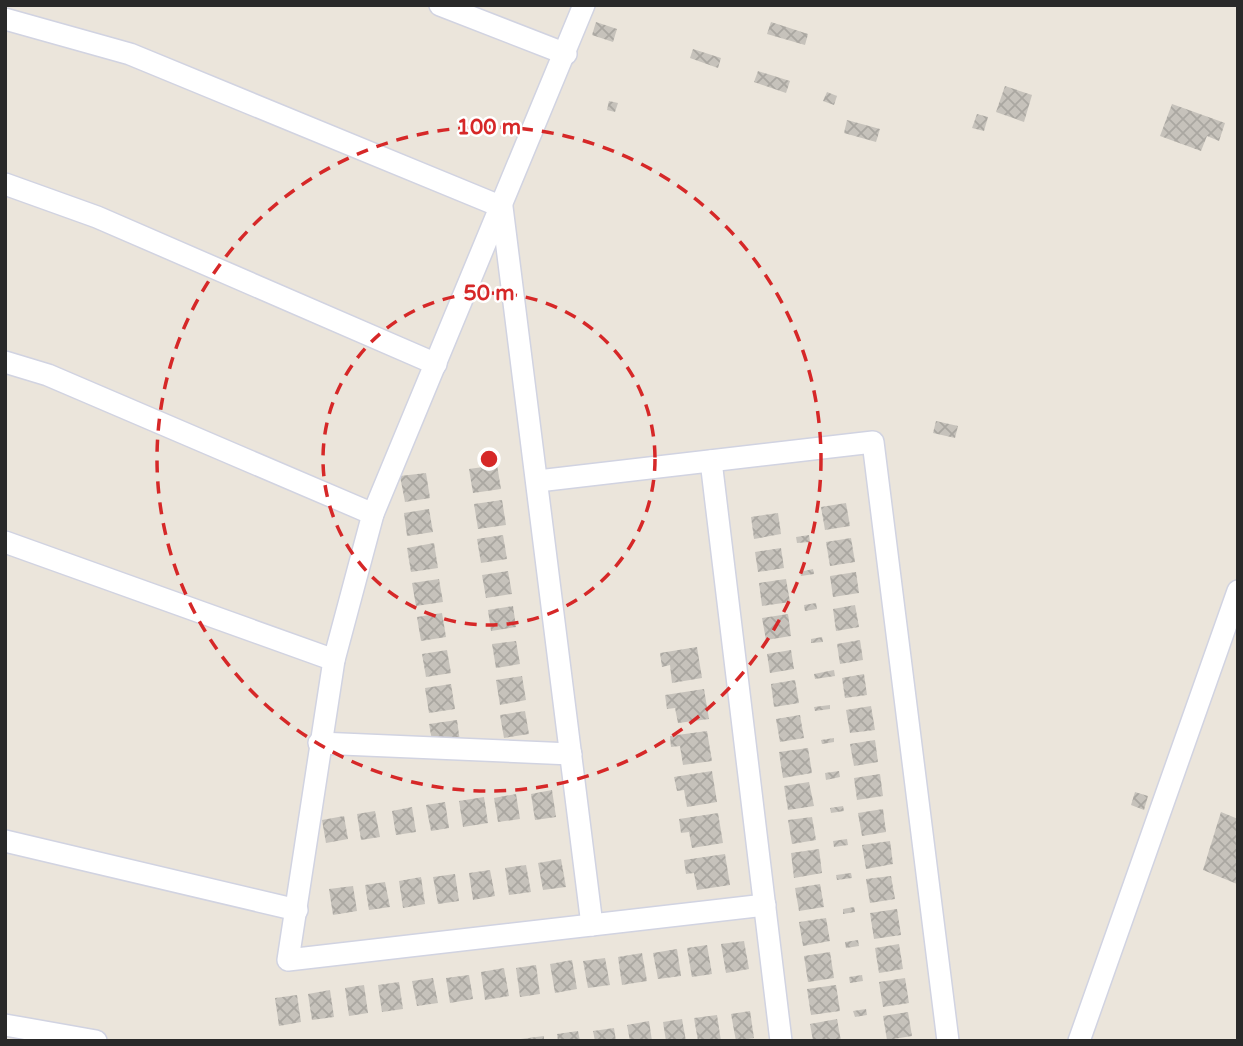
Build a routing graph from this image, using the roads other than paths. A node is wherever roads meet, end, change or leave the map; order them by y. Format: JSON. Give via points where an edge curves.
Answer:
{"nodes":[{"id":1,"x":440,"y":5,"type":"edge"},
{"id":2,"x":584,"y":5,"type":"edge"},
{"id":3,"x":5,"y":19,"type":"edge"},
{"id":4,"x":566,"y":54,"type":"junction"},
{"id":5,"x":5,"y":184,"type":"edge"},
{"id":6,"x":502,"y":207,"type":"junction"},
{"id":7,"x":5,"y":362,"type":"edge"},
{"id":8,"x":436,"y":364,"type":"junction"},
{"id":9,"x":711,"y":461,"type":"junction"},
{"id":10,"x":538,"y":481,"type":"junction"},
{"id":11,"x":373,"y":514,"type":"junction"},
{"id":12,"x":5,"y":542,"type":"edge"},
{"id":13,"x":1236,"y":602,"type":"edge"},
{"id":14,"x":334,"y":660,"type":"junction"},
{"id":15,"x":319,"y":743,"type":"junction"},
{"id":16,"x":571,"y":754,"type":"junction"},
{"id":17,"x":5,"y":841,"type":"edge"},
{"id":18,"x":765,"y":905,"type":"junction"},
{"id":19,"x":297,"y":910,"type":"junction"},
{"id":20,"x":592,"y":925,"type":"junction"},
{"id":21,"x":5,"y":1025,"type":"edge"},
{"id":22,"x":96,"y":1041,"type":"edge"},
{"id":23,"x":781,"y":1041,"type":"edge"},
{"id":24,"x":948,"y":1041,"type":"edge"},
{"id":25,"x":1079,"y":1041,"type":"edge"}],
"edges":[{"from":1,"to":4,"type":"street"},
{"from":2,"to":4,"type":"street"},
{"from":3,"to":6,"type":"street","via":[[130,54]]},
{"from":4,"to":6,"type":"street"},
{"from":5,"to":8,"type":"street","via":[[97,216]]},
{"from":6,"to":8,"type":"street"},
{"from":6,"to":10,"type":"street"},
{"from":7,"to":11,"type":"street","via":[[48,375]]},
{"from":8,"to":11,"type":"street"},
{"from":9,"to":10,"type":"street"},
{"from":9,"to":18,"type":"street"},
{"from":9,"to":24,"type":"street","via":[[873,442]]},
{"from":10,"to":16,"type":"street"},
{"from":11,"to":14,"type":"street"},
{"from":12,"to":14,"type":"street"},
{"from":13,"to":25,"type":"street"},
{"from":14,"to":15,"type":"street"},
{"from":15,"to":16,"type":"street"},
{"from":15,"to":19,"type":"street"},
{"from":16,"to":20,"type":"street"},
{"from":17,"to":19,"type":"street"},
{"from":18,"to":20,"type":"street"},
{"from":18,"to":23,"type":"street"},
{"from":19,"to":20,"type":"street","via":[[288,960]]},
{"from":21,"to":22,"type":"street"}]}
